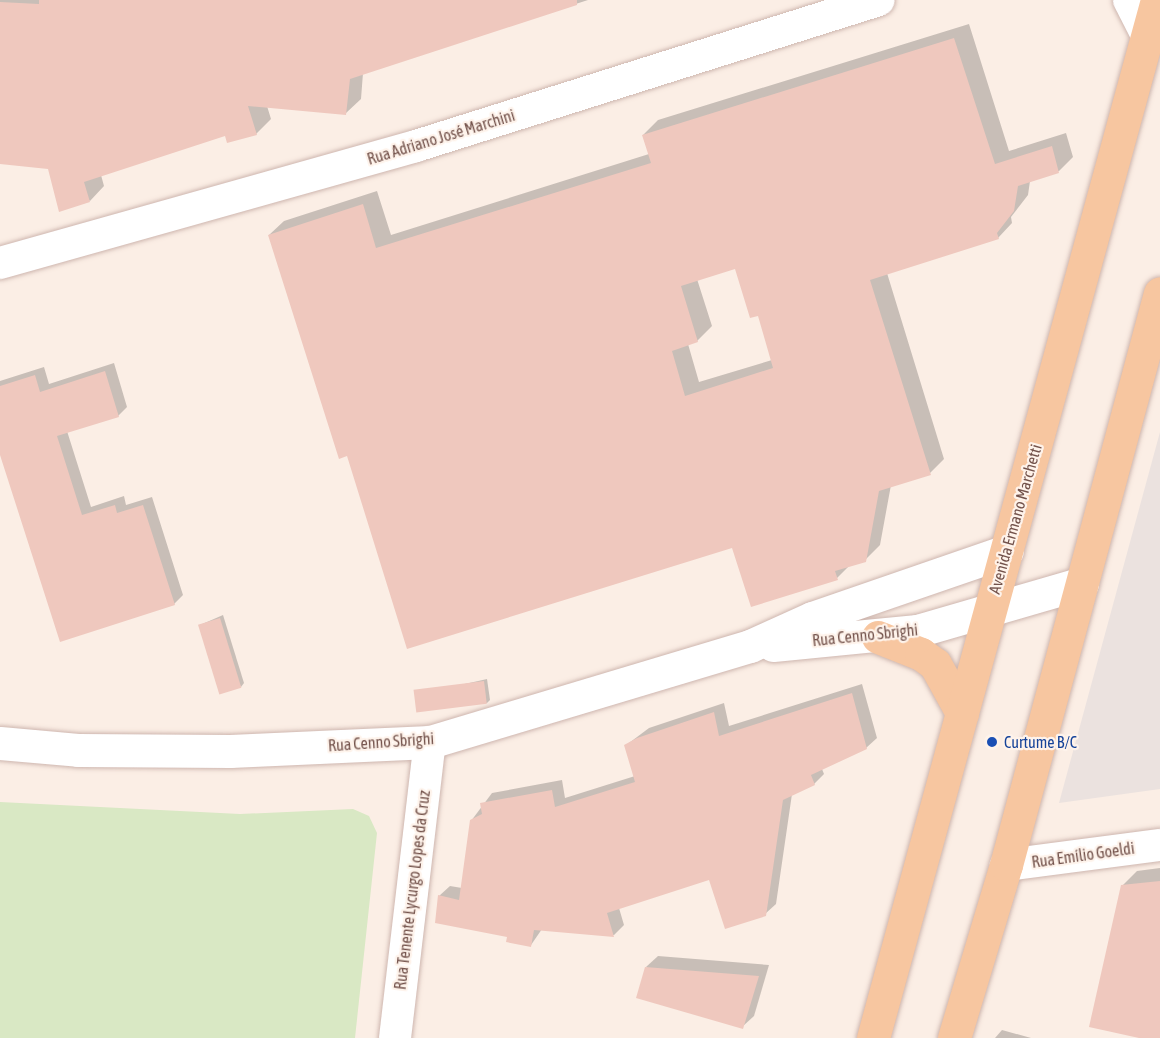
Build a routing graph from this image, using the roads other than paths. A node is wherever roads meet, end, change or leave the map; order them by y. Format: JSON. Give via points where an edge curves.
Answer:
{"nodes":[{"id":1,"x":879,"y":0,"type":"edge"},
{"id":2,"x":1129,"y":0,"type":"edge"},
{"id":3,"x":1157,"y":0,"type":"edge"},
{"id":4,"x":1148,"y":35,"type":"junction"},
{"id":5,"x":0,"y":263,"type":"edge"},
{"id":6,"x":1160,"y":293,"type":"edge"},
{"id":7,"x":1007,"y":551,"type":"junction"},
{"id":8,"x":1082,"y":583,"type":"junction"},
{"id":9,"x":989,"y":609,"type":"junction"},
{"id":10,"x":878,"y":637,"type":"junction"},
{"id":11,"x":750,"y":646,"type":"junction"},
{"id":12,"x":962,"y":713,"type":"junction"},
{"id":13,"x":430,"y":742,"type":"junction"},
{"id":14,"x":0,"y":743,"type":"edge"},
{"id":15,"x":1160,"y":845,"type":"edge"},
{"id":16,"x":1006,"y":865,"type":"junction"},
{"id":17,"x":395,"y":1038,"type":"edge"},
{"id":18,"x":873,"y":1038,"type":"edge"},
{"id":19,"x":954,"y":1038,"type":"edge"}],
"edges":[{"from":1,"to":5,"type":"street","name":"Rua Adriano José Marchini","via":[[416,146]]},
{"from":2,"to":4,"type":"street"},
{"from":3,"to":4,"type":"main road","name":"Avenida Ermano Marchetti"},
{"from":4,"to":7,"type":"main road","name":"Avenida Ermano Marchetti"},
{"from":6,"to":8,"type":"main road"},
{"from":7,"to":9,"type":"main road","name":"Avenida Ermano Marchetti"},
{"from":7,"to":11,"type":"street","name":"Rua Cenno Sbrighi","via":[[812,618]]},
{"from":8,"to":9,"type":"street","name":"Rua Cenno Sbrighi"},
{"from":8,"to":16,"type":"main road"},
{"from":9,"to":10,"type":"street","name":"Rua Cenno Sbrighi","via":[[945,624]]},
{"from":9,"to":12,"type":"main road","name":"Avenida Ermano Marchetti"},
{"from":10,"to":11,"type":"street","name":"Rua Cenno Sbrighi"},
{"from":10,"to":12,"type":"main road","via":[[921,654],[935,664]]},
{"from":11,"to":13,"type":"street","name":"Rua Cenno Sbrighi"},
{"from":12,"to":18,"type":"main road","name":"Avenida Ermano Marchetti"},
{"from":13,"to":14,"type":"street","name":"Rua Cenno Sbrighi","via":[[230,751],[78,750]]},
{"from":13,"to":17,"type":"street","name":"Rua Tenente Lycurgo Lopes da Cruz"},
{"from":15,"to":16,"type":"street","name":"Rua Emílio Goeldi"},
{"from":16,"to":19,"type":"main road"}]}
